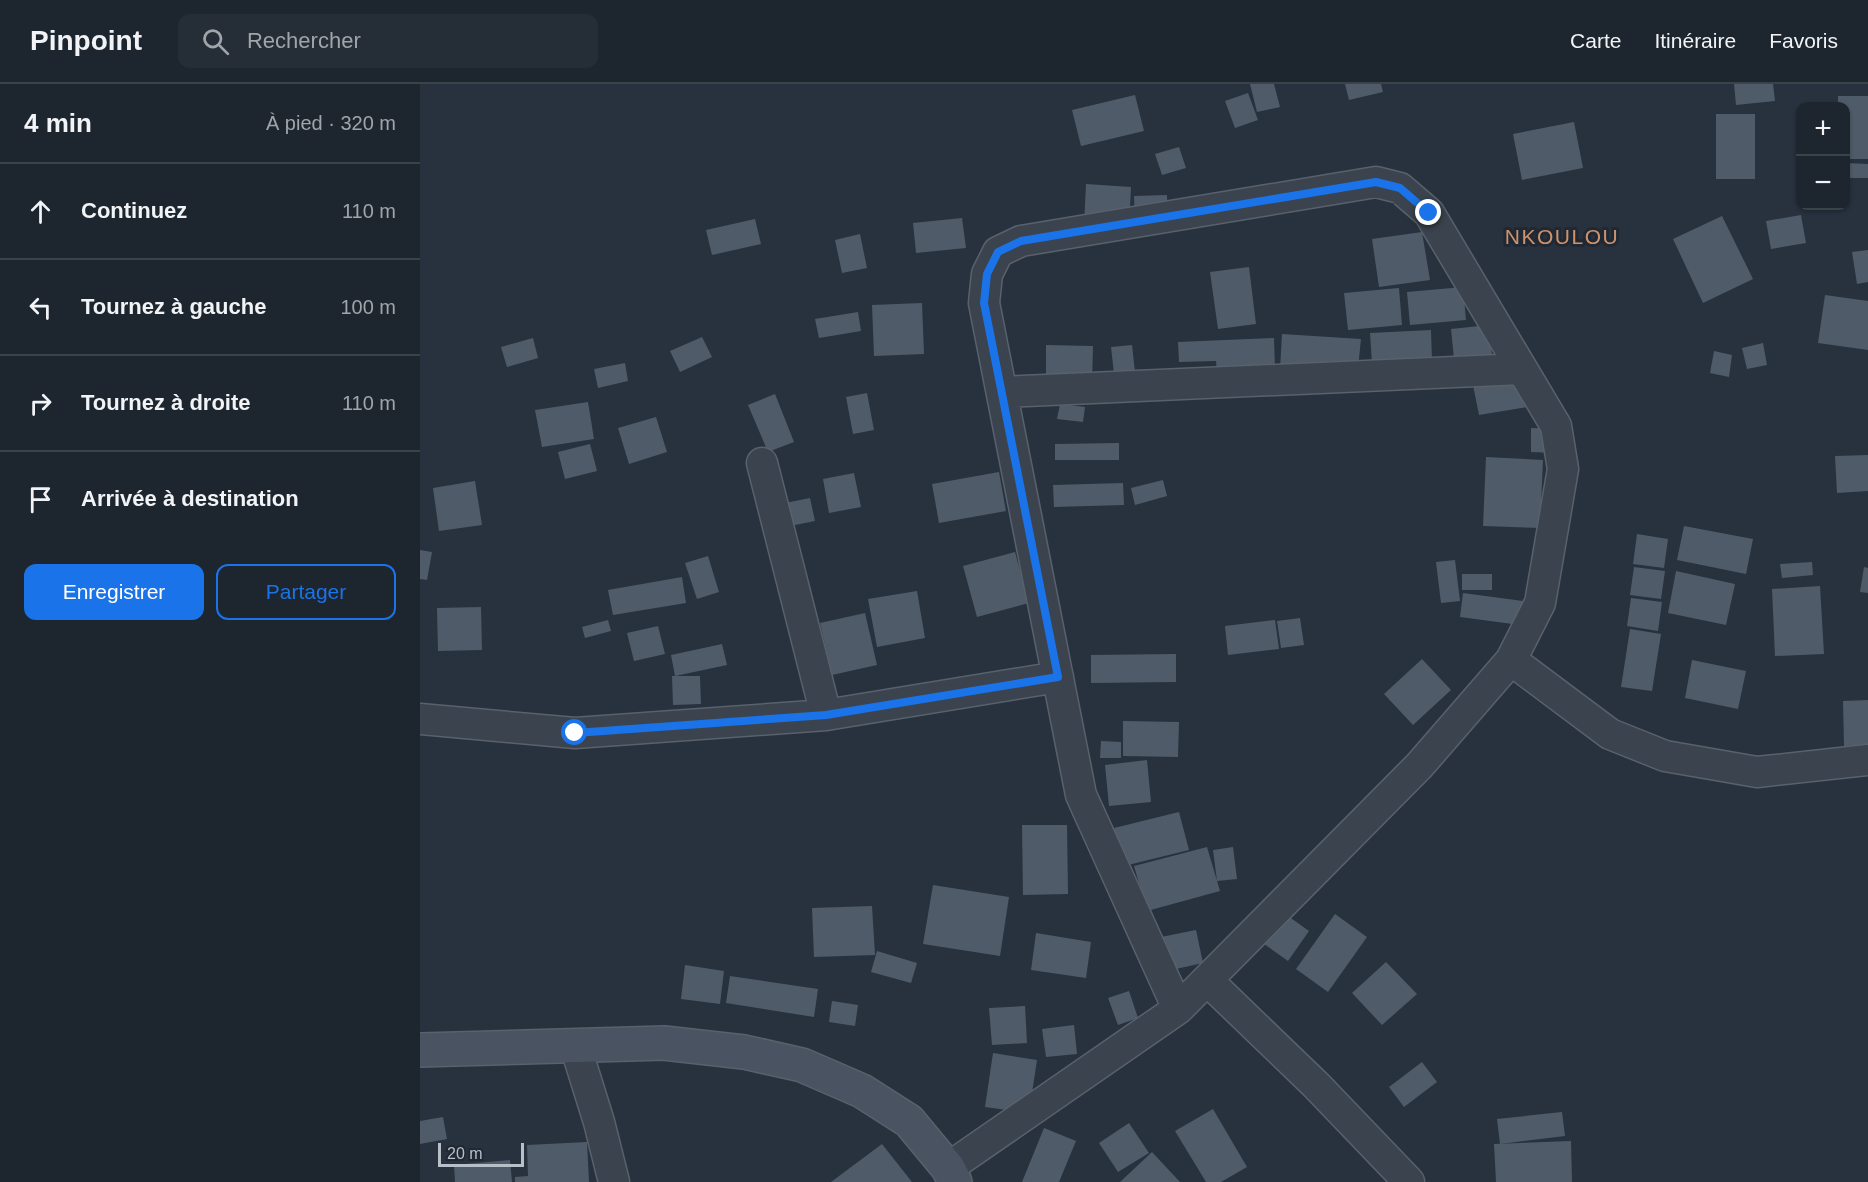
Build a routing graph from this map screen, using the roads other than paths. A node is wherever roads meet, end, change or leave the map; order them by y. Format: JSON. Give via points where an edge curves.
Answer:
{"nodes":[{"id":1,"x":1522,"y":369,"type":"junction"},
{"id":2,"x":1002,"y":392,"type":"junction"},
{"id":3,"x":762,"y":463,"type":"dead end"},
{"id":4,"x":1511,"y":660,"type":"junction"},
{"id":5,"x":1058,"y":677,"type":"junction"},
{"id":6,"x":826,"y":715,"type":"junction"},
{"id":7,"x":420,"y":719,"type":"edge"},
{"id":8,"x":1868,"y":760,"type":"edge"},
{"id":9,"x":1207,"y":980,"type":"junction"},
{"id":10,"x":1178,"y":1009,"type":"junction"},
{"id":11,"x":575,"y":1045,"type":"junction"},
{"id":12,"x":420,"y":1050,"type":"edge"},
{"id":13,"x":952,"y":1175,"type":"edge"},
{"id":14,"x":614,"y":1182,"type":"edge"},
{"id":15,"x":1409,"y":1182,"type":"edge"}],
"edges":[{"from":1,"to":2,"type":"street"},
{"from":1,"to":2,"type":"street","via":[[1429,213],[1400,188],[1376,182],[1021,241],[998,252],[987,274],[984,303]]},
{"from":1,"to":4,"type":"street","via":[[1556,426],[1563,469],[1540,603]]},
{"from":2,"to":5,"type":"street"},
{"from":3,"to":6,"type":"street"},
{"from":4,"to":8,"type":"street","via":[[1610,734],[1665,756],[1756,772]]},
{"from":4,"to":9,"type":"street","via":[[1419,766]]},
{"from":5,"to":6,"type":"street"},
{"from":5,"to":10,"type":"street","via":[[1081,795]]},
{"from":6,"to":7,"type":"street","via":[[575,733]]},
{"from":9,"to":10,"type":"street"},
{"from":9,"to":15,"type":"street"},
{"from":10,"to":13,"type":"street"},
{"from":11,"to":12,"type":"street"},
{"from":11,"to":13,"type":"street","via":[[664,1043],[744,1052],[802,1065],[862,1091],[909,1120]]},
{"from":11,"to":14,"type":"street"}]}
